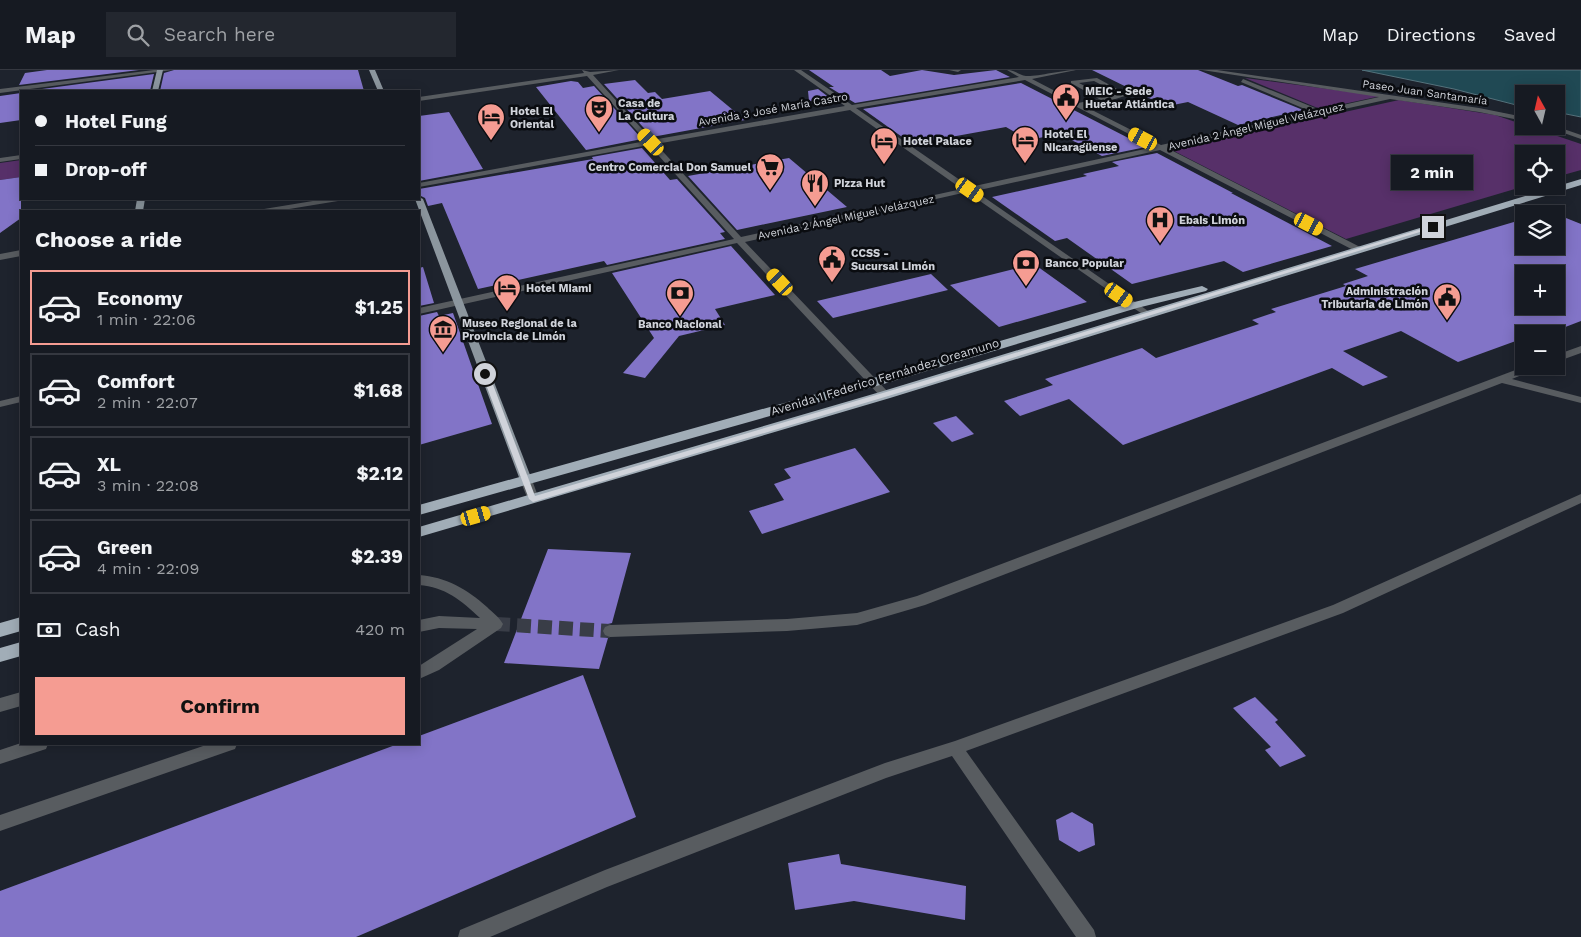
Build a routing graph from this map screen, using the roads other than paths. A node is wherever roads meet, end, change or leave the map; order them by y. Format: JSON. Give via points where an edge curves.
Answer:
{"nodes":[{"id":1,"x":169,"y":70,"type":"edge"},
{"id":2,"x":372,"y":70,"type":"edge"},
{"id":3,"x":616,"y":70,"type":"edge"},
{"id":4,"x":796,"y":70,"type":"edge"},
{"id":5,"x":952,"y":70,"type":"edge"},
{"id":6,"x":958,"y":70,"type":"edge"},
{"id":7,"x":1010,"y":70,"type":"edge"},
{"id":8,"x":1074,"y":70,"type":"edge"},
{"id":9,"x":1205,"y":70,"type":"edge"},
{"id":10,"x":160,"y":71,"type":"edge"},
{"id":11,"x":587,"y":72,"type":"edge"},
{"id":12,"x":1224,"y":73,"type":"junction"},
{"id":13,"x":1025,"y":78,"type":"junction"},
{"id":14,"x":155,"y":90,"type":"edge"},
{"id":15,"x":380,"y":90,"type":"edge"},
{"id":16,"x":0,"y":91,"type":"edge"},
{"id":17,"x":1390,"y":97,"type":"junction"},
{"id":18,"x":420,"y":98,"type":"edge"},
{"id":19,"x":1106,"y":100,"type":"junction"},
{"id":20,"x":1077,"y":105,"type":"junction"},
{"id":21,"x":852,"y":107,"type":"junction"},
{"id":22,"x":1318,"y":112,"type":"junction"},
{"id":23,"x":1515,"y":117,"type":"edge"},
{"id":24,"x":1565,"y":132,"type":"edge"},
{"id":25,"x":1581,"y":137,"type":"edge"},
{"id":26,"x":651,"y":142,"type":"junction"},
{"id":27,"x":1159,"y":148,"type":"junction"},
{"id":28,"x":20,"y":157,"type":"edge"},
{"id":29,"x":0,"y":160,"type":"edge"},
{"id":30,"x":1581,"y":182,"type":"edge"},
{"id":31,"x":420,"y":185,"type":"edge"},
{"id":32,"x":970,"y":190,"type":"junction"},
{"id":33,"x":332,"y":200,"type":"edge"},
{"id":34,"x":418,"y":200,"type":"edge"},
{"id":35,"x":270,"y":210,"type":"edge"},
{"id":36,"x":739,"y":240,"type":"junction"},
{"id":37,"x":1359,"y":250,"type":"junction"},
{"id":38,"x":20,"y":253,"type":"edge"},
{"id":39,"x":0,"y":257,"type":"edge"},
{"id":40,"x":458,"y":302,"type":"junction"},
{"id":41,"x":1134,"y":305,"type":"junction"},
{"id":42,"x":420,"y":311,"type":"edge"},
{"id":43,"x":1148,"y":315,"type":"junction"},
{"id":44,"x":1581,"y":350,"type":"edge"},
{"id":45,"x":1565,"y":356,"type":"edge"},
{"id":46,"x":1581,"y":359,"type":"edge"},
{"id":47,"x":1565,"y":363,"type":"edge"},
{"id":48,"x":1515,"y":374,"type":"edge"},
{"id":49,"x":1518,"y":375,"type":"edge"},
{"id":50,"x":1501,"y":379,"type":"junction"},
{"id":51,"x":875,"y":382,"type":"junction"},
{"id":52,"x":885,"y":395,"type":"junction"},
{"id":53,"x":20,"y":399,"type":"edge"},
{"id":54,"x":1581,"y":400,"type":"edge"},
{"id":55,"x":0,"y":404,"type":"edge"},
{"id":56,"x":526,"y":480,"type":"junction"},
{"id":57,"x":1581,"y":498,"type":"edge"},
{"id":58,"x":533,"y":499,"type":"junction"},
{"id":59,"x":420,"y":510,"type":"edge"},
{"id":60,"x":420,"y":532,"type":"edge"},
{"id":61,"x":420,"y":580,"type":"edge"},
{"id":62,"x":20,"y":624,"type":"edge"},
{"id":63,"x":496,"y":624,"type":"junction"},
{"id":64,"x":420,"y":626,"type":"edge"},
{"id":65,"x":0,"y":630,"type":"edge"},
{"id":66,"x":610,"y":631,"type":"tunnel mouth"},
{"id":67,"x":20,"y":649,"type":"edge"},
{"id":68,"x":0,"y":655,"type":"edge"},
{"id":69,"x":420,"y":673,"type":"edge"},
{"id":70,"x":20,"y":699,"type":"edge"},
{"id":71,"x":0,"y":705,"type":"edge"},
{"id":72,"x":37,"y":745,"type":"edge"},
{"id":73,"x":226,"y":745,"type":"edge"},
{"id":74,"x":955,"y":748,"type":"junction"},
{"id":75,"x":0,"y":757,"type":"edge"},
{"id":76,"x":0,"y":822,"type":"edge"},
{"id":77,"x":468,"y":937,"type":"edge"},
{"id":78,"x":1087,"y":937,"type":"edge"}],
"edges":[{"from":1,"to":10,"type":"street"},
{"from":2,"to":15,"type":"main road"},
{"from":3,"to":11,"type":"street"},
{"from":4,"to":21,"type":"street"},
{"from":5,"to":6,"type":"street"},
{"from":7,"to":13,"type":"street"},
{"from":8,"to":13,"type":"street","name":"Avenida 3 José María Castro"},
{"from":9,"to":12,"type":"street","name":"Paseo Juan Santamaría"},
{"from":10,"to":14,"type":"main road"},
{"from":10,"to":16,"type":"street"},
{"from":11,"to":18,"type":"street"},
{"from":11,"to":26,"type":"street"},
{"from":12,"to":17,"type":"street","name":"Paseo Juan Santamaría"},
{"from":12,"to":22,"type":"street"},
{"from":13,"to":20,"type":"street"},
{"from":13,"to":21,"type":"street","name":"Avenida 3 José María Castro"},
{"from":17,"to":22,"type":"street","name":"Avenida 2 Ángel Miguel Velázquez"},
{"from":17,"to":23,"type":"street","name":"Paseo Juan Santamaría"},
{"from":19,"to":19,"type":"street","via":[[1125,95],[1095,79],[1073,82]]},
{"from":19,"to":20,"type":"street"},
{"from":20,"to":27,"type":"street"},
{"from":21,"to":26,"type":"street","name":"Avenida 3 José María Castro"},
{"from":21,"to":32,"type":"street"},
{"from":22,"to":27,"type":"street","name":"Avenida 2 Ángel Miguel Velázquez"},
{"from":24,"to":25,"type":"street"},
{"from":26,"to":31,"type":"street","name":"Avenida 3 José María Castro"},
{"from":26,"to":36,"type":"street"},
{"from":27,"to":32,"type":"street","name":"Avenida 2 Ángel Miguel Velázquez"},
{"from":27,"to":37,"type":"street"},
{"from":28,"to":29,"type":"street"},
{"from":30,"to":37,"type":"highway","name":"Avenida 1 Federico Fernández Oreamuno"},
{"from":32,"to":36,"type":"street","name":"Avenida 2 Ángel Miguel Velázquez"},
{"from":32,"to":41,"type":"street"},
{"from":33,"to":35,"type":"street"},
{"from":34,"to":40,"type":"main road"},
{"from":36,"to":40,"type":"street","name":"Avenida 2 Ángel Miguel Velázquez"},
{"from":36,"to":51,"type":"street"},
{"from":37,"to":41,"type":"highway","name":"Avenida 1 Federico Fernández Oreamuno"},
{"from":37,"to":43,"type":"highway","name":"Avenida 1 Federico Fernández Oreamuno"},
{"from":38,"to":39,"type":"street"},
{"from":40,"to":42,"type":"street","name":"Avenida 2 Ángel Miguel Velázquez"},
{"from":40,"to":56,"type":"main road"},
{"from":41,"to":43,"type":"street"},
{"from":41,"to":51,"type":"highway","name":"Avenida 1 Federico Fernández Oreamuno"},
{"from":43,"to":52,"type":"highway","name":"Avenida 1 Federico Fernández Oreamuno"},
{"from":44,"to":45,"type":"street"},
{"from":46,"to":47,"type":"street"},
{"from":48,"to":50,"type":"street"},
{"from":49,"to":50,"type":"street"},
{"from":50,"to":54,"type":"street"},
{"from":50,"to":66,"type":"street","via":[[920,601],[856,619],[787,626]]},
{"from":51,"to":52,"type":"street"},
{"from":51,"to":56,"type":"highway","name":"Avenida 1 Federico Fernández Oreamuno"},
{"from":52,"to":58,"type":"highway","name":"Avenida 1 Federico Fernández Oreamuno"},
{"from":53,"to":55,"type":"street"},
{"from":56,"to":58,"type":"street"},
{"from":56,"to":59,"type":"highway","name":"Avenida 1 Federico Fernández Oreamuno"},
{"from":57,"to":74,"type":"street","via":[[1338,609]]},
{"from":58,"to":60,"type":"highway","name":"Avenida 1 Federico Fernández Oreamuno"},
{"from":61,"to":63,"type":"street","via":[[433,580],[462,593]]},
{"from":62,"to":65,"type":"highway"},
{"from":63,"to":64,"type":"street","via":[[439,622]]},
{"from":63,"to":69,"type":"street"},
{"from":67,"to":68,"type":"highway"},
{"from":70,"to":71,"type":"street"},
{"from":72,"to":75,"type":"street"},
{"from":73,"to":76,"type":"street"},
{"from":74,"to":77,"type":"street","via":[[885,771],[632,869]]},
{"from":74,"to":78,"type":"street"}]}
